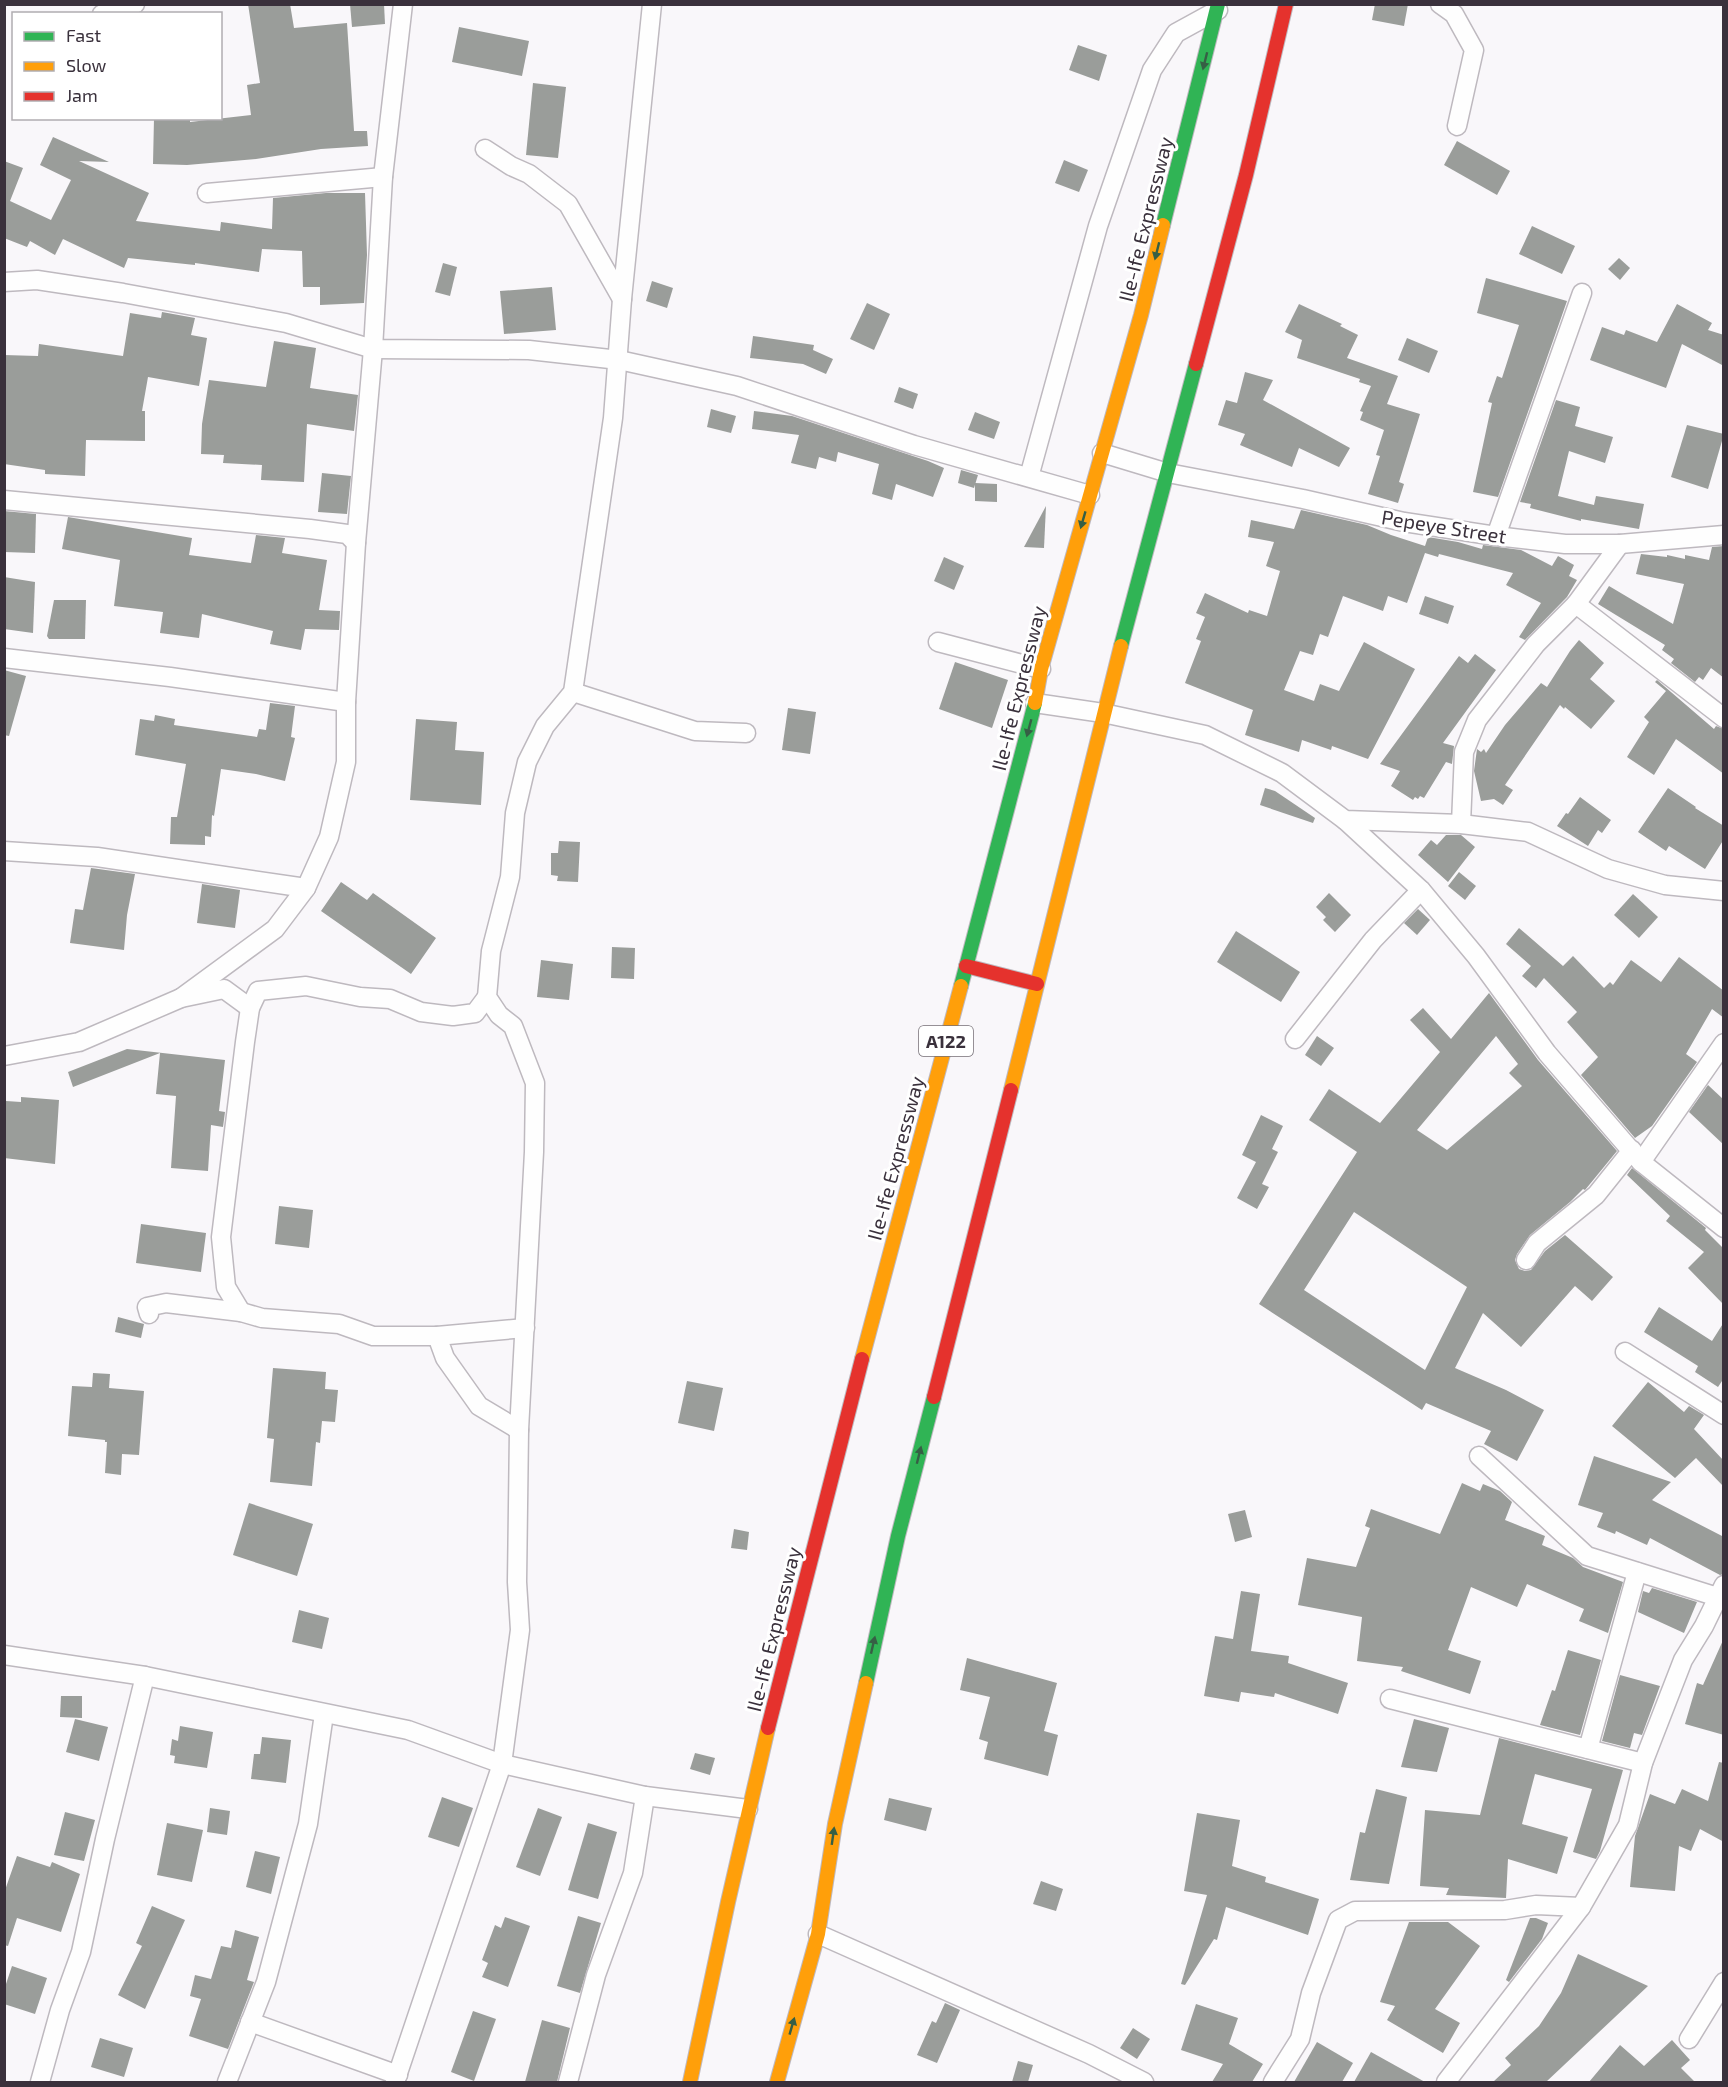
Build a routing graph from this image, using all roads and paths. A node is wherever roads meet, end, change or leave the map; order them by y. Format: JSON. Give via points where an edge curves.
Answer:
{"nodes":[{"id":1,"x":135,"y":4,"type":"edge"},
{"id":2,"x":403,"y":4,"type":"edge"},
{"id":3,"x":651,"y":4,"type":"edge"},
{"id":4,"x":1286,"y":4,"type":"edge"},
{"id":5,"x":1440,"y":4,"type":"edge"},
{"id":6,"x":1222,"y":6,"type":"edge"},
{"id":7,"x":109,"y":12,"type":"edge"},
{"id":8,"x":1457,"y":126,"type":"dead end"},
{"id":9,"x":485,"y":149,"type":"dead end"},
{"id":10,"x":383,"y":177,"type":"junction"},
{"id":11,"x":207,"y":193,"type":"dead end"},
{"id":12,"x":4,"y":282,"type":"edge"},
{"id":13,"x":1582,"y":293,"type":"dead end"},
{"id":14,"x":622,"y":299,"type":"junction"},
{"id":15,"x":373,"y":349,"type":"junction"},
{"id":16,"x":619,"y":360,"type":"junction"},
{"id":17,"x":1102,"y":453,"type":"junction"},
{"id":18,"x":1168,"y":473,"type":"junction"},
{"id":19,"x":1029,"y":477,"type":"junction"},
{"id":20,"x":1090,"y":495,"type":"junction"},
{"id":21,"x":4,"y":500,"type":"edge"},
{"id":22,"x":1724,"y":535,"type":"edge"},
{"id":23,"x":1496,"y":536,"type":"junction"},
{"id":24,"x":356,"y":543,"type":"junction"},
{"id":25,"x":1620,"y":544,"type":"junction"},
{"id":26,"x":1576,"y":604,"type":"junction"},
{"id":27,"x":938,"y":642,"type":"dead end"},
{"id":28,"x":4,"y":658,"type":"edge"},
{"id":29,"x":1041,"y":669,"type":"junction"},
{"id":30,"x":573,"y":692,"type":"junction"},
{"id":31,"x":346,"y":702,"type":"junction"},
{"id":32,"x":1035,"y":703,"type":"junction"},
{"id":33,"x":1103,"y":713,"type":"junction"},
{"id":34,"x":1724,"y":718,"type":"edge"},
{"id":35,"x":746,"y":733,"type":"dead end"},
{"id":36,"x":1345,"y":820,"type":"junction"},
{"id":37,"x":1461,"y":824,"type":"junction"},
{"id":38,"x":4,"y":851,"type":"edge"},
{"id":39,"x":306,"y":888,"type":"junction"},
{"id":40,"x":1421,"y":890,"type":"junction"},
{"id":41,"x":1724,"y":891,"type":"edge"},
{"id":42,"x":966,"y":966,"type":"junction"},
{"id":43,"x":1037,"y":984,"type":"junction"},
{"id":44,"x":487,"y":997,"type":"junction"},
{"id":45,"x":181,"y":998,"type":"junction"},
{"id":46,"x":250,"y":1008,"type":"junction"},
{"id":47,"x":1295,"y":1039,"type":"dead end"},
{"id":48,"x":1724,"y":1043,"type":"edge"},
{"id":49,"x":4,"y":1056,"type":"edge"},
{"id":50,"x":1636,"y":1156,"type":"junction"},
{"id":51,"x":1724,"y":1228,"type":"edge"},
{"id":52,"x":1526,"y":1260,"type":"dead end"},
{"id":53,"x":241,"y":1312,"type":"junction"},
{"id":54,"x":149,"y":1314,"type":"dead end"},
{"id":55,"x":525,"y":1328,"type":"junction"},
{"id":56,"x":437,"y":1336,"type":"junction"},
{"id":57,"x":1625,"y":1352,"type":"dead end"},
{"id":58,"x":1724,"y":1415,"type":"edge"},
{"id":59,"x":519,"y":1430,"type":"junction"},
{"id":60,"x":1479,"y":1456,"type":"dead end"},
{"id":61,"x":1636,"y":1572,"type":"junction"},
{"id":62,"x":1721,"y":1594,"type":"edge"},
{"id":63,"x":4,"y":1655,"type":"edge"},
{"id":64,"x":145,"y":1676,"type":"junction"},
{"id":65,"x":1390,"y":1699,"type":"dead end"},
{"id":66,"x":324,"y":1714,"type":"junction"},
{"id":67,"x":1588,"y":1749,"type":"junction"},
{"id":68,"x":1643,"y":1763,"type":"junction"},
{"id":69,"x":502,"y":1764,"type":"junction"},
{"id":70,"x":645,"y":1796,"type":"junction"},
{"id":71,"x":747,"y":1809,"type":"junction"},
{"id":72,"x":1581,"y":1907,"type":"junction"},
{"id":73,"x":818,"y":1934,"type":"junction"},
{"id":74,"x":1724,"y":1982,"type":"edge"},
{"id":75,"x":250,"y":2022,"type":"junction"},
{"id":76,"x":1689,"y":2039,"type":"dead end"},
{"id":77,"x":396,"y":2079,"type":"edge"},
{"id":78,"x":40,"y":2082,"type":"edge"},
{"id":79,"x":226,"y":2082,"type":"edge"},
{"id":80,"x":568,"y":2082,"type":"edge"},
{"id":81,"x":690,"y":2082,"type":"edge"},
{"id":82,"x":777,"y":2082,"type":"edge"},
{"id":83,"x":1143,"y":2082,"type":"edge"},
{"id":84,"x":1273,"y":2082,"type":"edge"},
{"id":85,"x":1446,"y":2082,"type":"edge"}],
"edges":[{"from":1,"to":7,"type":"street"},
{"from":2,"to":10,"type":"street"},
{"from":3,"to":14,"type":"street"},
{"from":4,"to":18,"type":"highway"},
{"from":5,"to":8,"type":"street","via":[[1454,14],[1474,50]]},
{"from":6,"to":17,"type":"highway","name":"Ile-Ife Expressway","number":"A122","one_way":true},
{"from":6,"to":19,"type":"street","via":[[1176,33],[1152,70],[1098,226]]},
{"from":9,"to":14,"type":"street","via":[[529,174],[568,204]]},
{"from":10,"to":11,"type":"street"},
{"from":10,"to":15,"type":"street"},
{"from":12,"to":15,"type":"street","via":[[37,280],[123,292],[286,322]]},
{"from":13,"to":23,"type":"street"},
{"from":14,"to":16,"type":"street"},
{"from":15,"to":16,"type":"street","via":[[529,350]]},
{"from":15,"to":24,"type":"street"},
{"from":16,"to":19,"type":"street","via":[[737,386],[914,445]]},
{"from":16,"to":30,"type":"street"},
{"from":17,"to":18,"type":"street","name":"Pepeye Street"},
{"from":17,"to":20,"type":"highway","name":"Ile-Ife Expressway","number":"A122"},
{"from":18,"to":23,"type":"street","name":"Pepeye Street","via":[[1404,522]]},
{"from":18,"to":33,"type":"highway"},
{"from":19,"to":20,"type":"street"},
{"from":20,"to":29,"type":"highway","name":"Ile-Ife Expressway","number":"A122","one_way":true},
{"from":21,"to":24,"type":"street","via":[[310,529],[347,534]]},
{"from":22,"to":25,"type":"street","name":"Pepeye Street"},
{"from":23,"to":25,"type":"street","name":"Pepeye Street","via":[[1565,544]]},
{"from":24,"to":31,"type":"street"},
{"from":25,"to":26,"type":"street"},
{"from":26,"to":34,"type":"street"},
{"from":26,"to":37,"type":"street","via":[[1536,644],[1477,720],[1464,752]]},
{"from":27,"to":29,"type":"street"},
{"from":28,"to":31,"type":"street"},
{"from":29,"to":32,"type":"highway","name":"Ile-Ife Expressway","number":"A122"},
{"from":30,"to":35,"type":"street","via":[[696,731]]},
{"from":30,"to":44,"type":"street","via":[[546,726],[527,762],[515,813],[510,877],[491,951]]},
{"from":31,"to":39,"type":"street","via":[[346,762],[329,837]]},
{"from":32,"to":33,"type":"street"},
{"from":32,"to":42,"type":"highway","name":"Ile-Ife Expressway","number":"A122","one_way":true},
{"from":33,"to":36,"type":"street","via":[[1205,735],[1282,773]]},
{"from":33,"to":43,"type":"highway"},
{"from":36,"to":37,"type":"street"},
{"from":36,"to":40,"type":"street"},
{"from":37,"to":41,"type":"street","via":[[1528,832],[1608,868],[1665,885]]},
{"from":38,"to":39,"type":"street","via":[[97,857]]},
{"from":39,"to":45,"type":"street","via":[[275,928]]},
{"from":40,"to":47,"type":"street","via":[[1373,940]]},
{"from":40,"to":50,"type":"street","via":[[1476,956],[1547,1053]]},
{"from":42,"to":43,"type":"highway"},
{"from":42,"to":71,"type":"highway","name":"Ile-Ife Expressway","number":"A122"},
{"from":73,"to":43,"type":"highway","one_way":true,"via":[[835,1824],[891,1568]]},
{"from":44,"to":46,"type":"street","via":[[475,1012],[453,1016],[421,1012],[390,999],[306,986],[258,991]]},
{"from":44,"to":55,"type":"street","via":[[499,1015],[513,1026],[535,1083]]},
{"from":45,"to":46,"type":"street","via":[[224,989]]},
{"from":45,"to":49,"type":"street","via":[[79,1042]]},
{"from":46,"to":53,"type":"street","via":[[221,1237],[226,1287]]},
{"from":48,"to":50,"type":"street"},
{"from":50,"to":51,"type":"street"},
{"from":50,"to":52,"type":"street","via":[[1537,1243]]},
{"from":53,"to":54,"type":"street","via":[[166,1303],[147,1307]]},
{"from":53,"to":56,"type":"street","via":[[262,1318],[339,1324],[373,1336]]},
{"from":55,"to":56,"type":"street"},
{"from":55,"to":59,"type":"street"},
{"from":56,"to":59,"type":"street","via":[[445,1358],[478,1406]]},
{"from":57,"to":58,"type":"street"},
{"from":59,"to":69,"type":"street","via":[[520,1630]]},
{"from":60,"to":61,"type":"street","via":[[1587,1556]]},
{"from":61,"to":62,"type":"street"},
{"from":61,"to":67,"type":"street"},
{"from":62,"to":68,"type":"street","via":[[1683,1660]]},
{"from":63,"to":64,"type":"street"},
{"from":64,"to":66,"type":"street"},
{"from":64,"to":78,"type":"street","via":[[81,1952]]},
{"from":65,"to":67,"type":"street"},
{"from":66,"to":69,"type":"street","via":[[408,1730]]},
{"from":66,"to":75,"type":"street","via":[[308,1824],[266,1982]]},
{"from":67,"to":68,"type":"street"},
{"from":68,"to":72,"type":"street","via":[[1628,1825]]},
{"from":69,"to":70,"type":"street"},
{"from":69,"to":77,"type":"street"},
{"from":70,"to":71,"type":"street"},
{"from":70,"to":80,"type":"street","via":[[633,1873],[596,1976]]},
{"from":71,"to":81,"type":"highway","name":"Ile-Ife Expressway","number":"A122"},
{"from":72,"to":84,"type":"street","via":[[1355,1911],[1338,1920],[1299,2039]]},
{"from":72,"to":85,"type":"street"},
{"from":82,"to":73,"type":"highway","one_way":true},
{"from":73,"to":83,"type":"street","via":[[1089,2054]]},
{"from":74,"to":76,"type":"street"},
{"from":75,"to":77,"type":"street"},
{"from":75,"to":79,"type":"street"}]}
